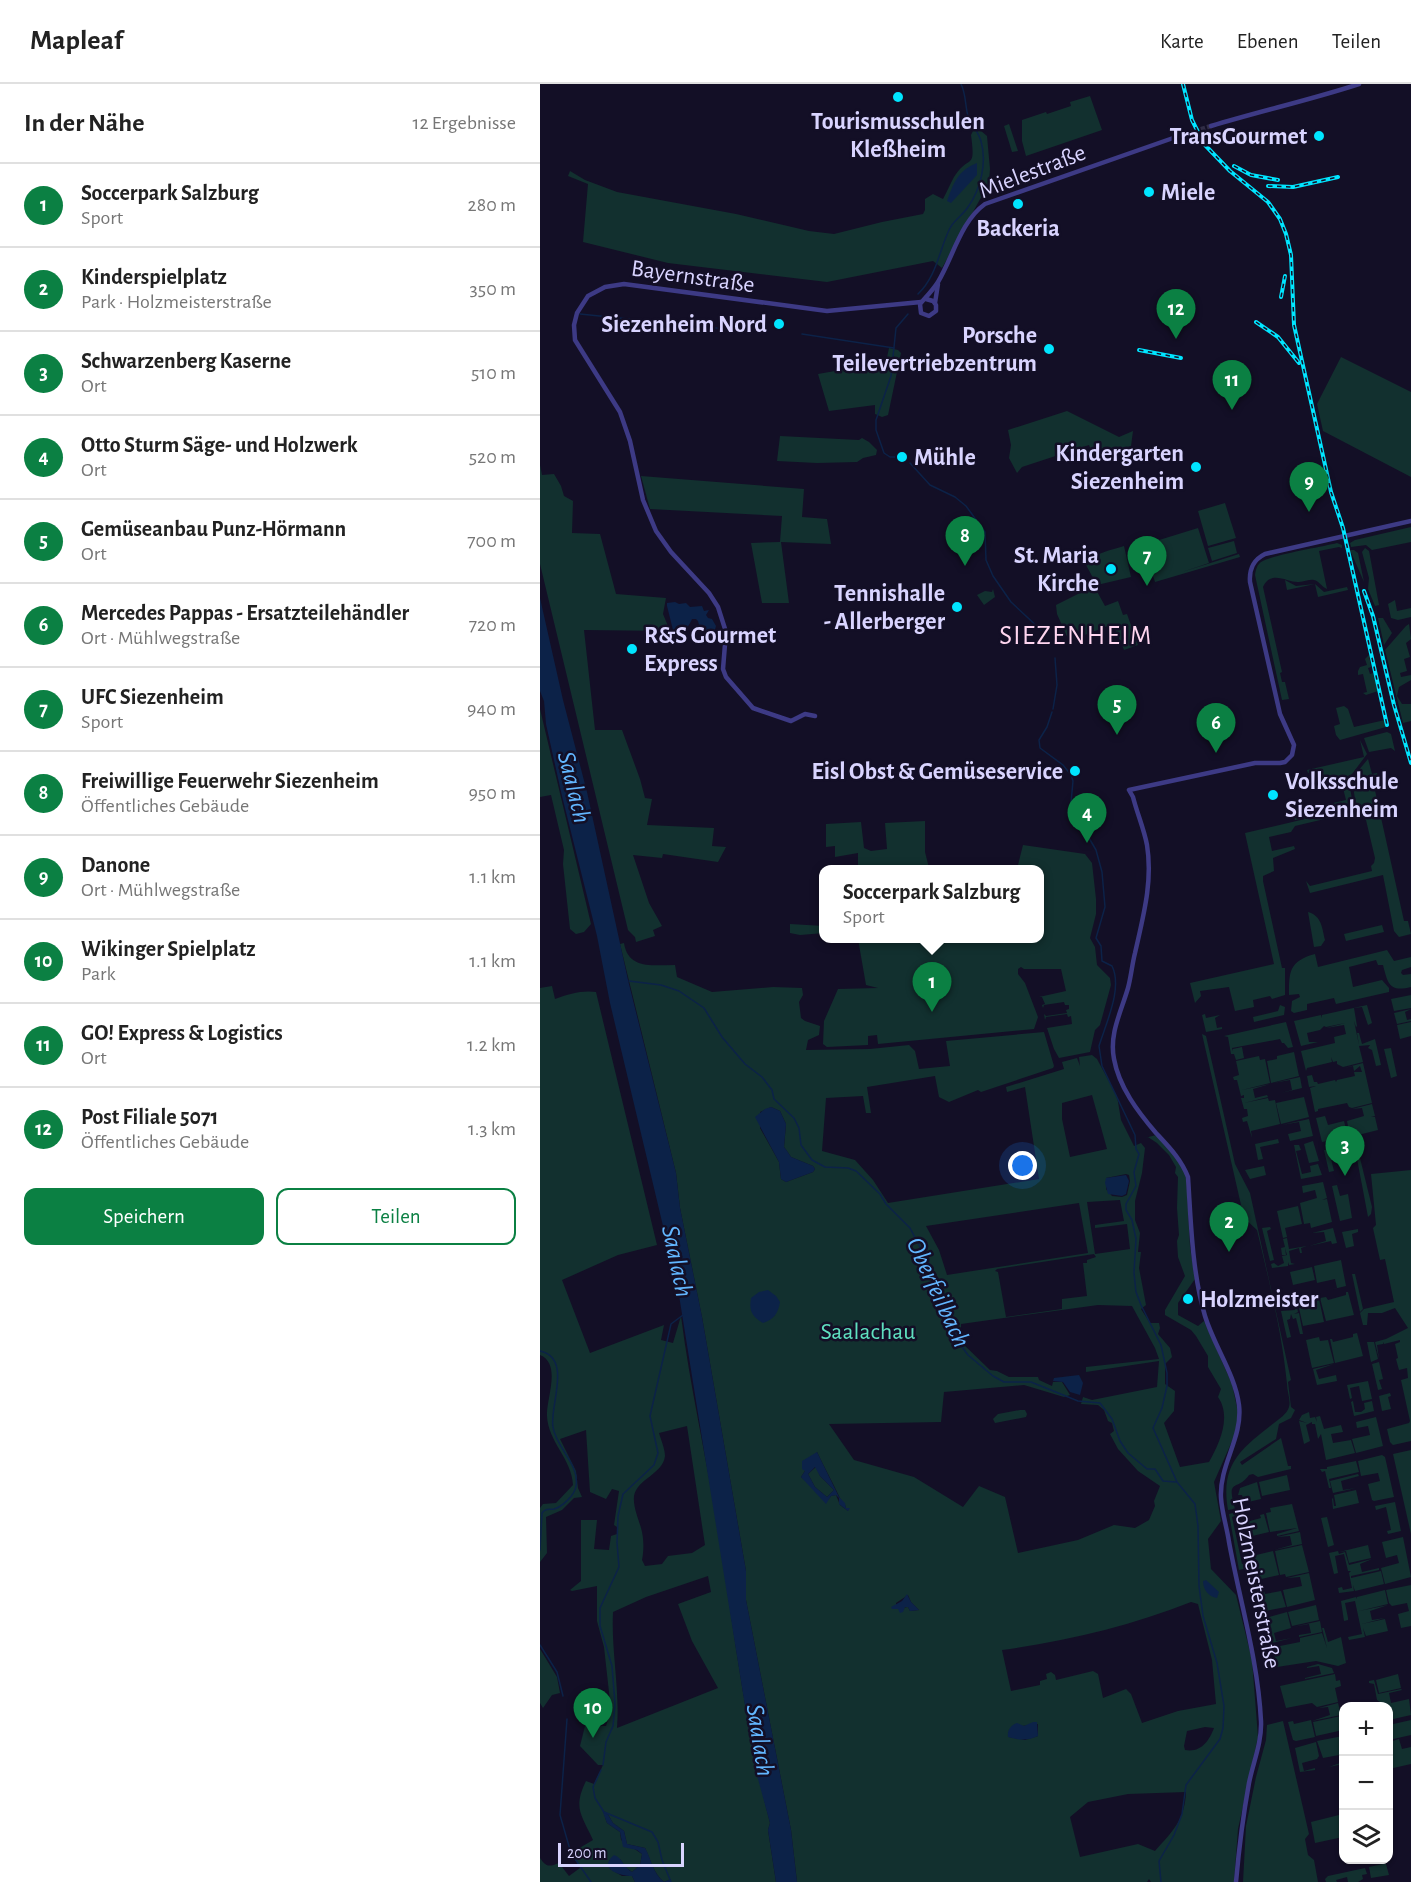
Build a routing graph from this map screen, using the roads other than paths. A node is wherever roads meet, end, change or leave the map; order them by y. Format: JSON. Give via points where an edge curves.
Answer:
{"nodes":[{"id":1,"x":1359,"y":84,"type":"edge"},
{"id":2,"x":1211,"y":126,"type":"tunnel mouth"},
{"id":3,"x":1176,"y":137,"type":"tunnel mouth"},
{"id":4,"x":938,"y":281,"type":"junction"},
{"id":5,"x":922,"y":303,"type":"junction"},
{"id":6,"x":935,"y":303,"type":"junction"},
{"id":7,"x":1411,"y":521,"type":"edge"},
{"id":8,"x":815,"y":716,"type":"dead end"},
{"id":9,"x":1236,"y":1882,"type":"edge"}],
"edges":[{"from":1,"to":2,"type":"street"},
{"from":3,"to":4,"type":"street","name":"Mielestraße","via":[[985,204],[975,213]]},
{"from":4,"to":5,"type":"street","name":"Mielestraße"},
{"from":4,"to":6,"type":"street","name":"Mielestraße"},
{"from":5,"to":6,"type":"street"},
{"from":5,"to":6,"type":"street","via":[[924,315],[932,316],[937,308]]},
{"from":5,"to":8,"type":"street","name":"Bayernstraße","via":[[827,311],[615,284],[595,291],[577,313],[575,340],[620,412],[652,523],[666,546],[718,607],[726,632],[726,676],[753,708],[791,721],[805,714]]},
{"from":7,"to":9,"type":"street","name":"Holzmeisterstraße","via":[[1266,554],[1253,562],[1252,592],[1280,714],[1294,745],[1288,759],[1129,790],[1147,846],[1148,894],[1114,1032],[1114,1060],[1131,1102],[1186,1170],[1203,1306],[1239,1404],[1237,1436],[1224,1473],[1221,1498],[1254,1657],[1261,1729],[1240,1831]]}]}
